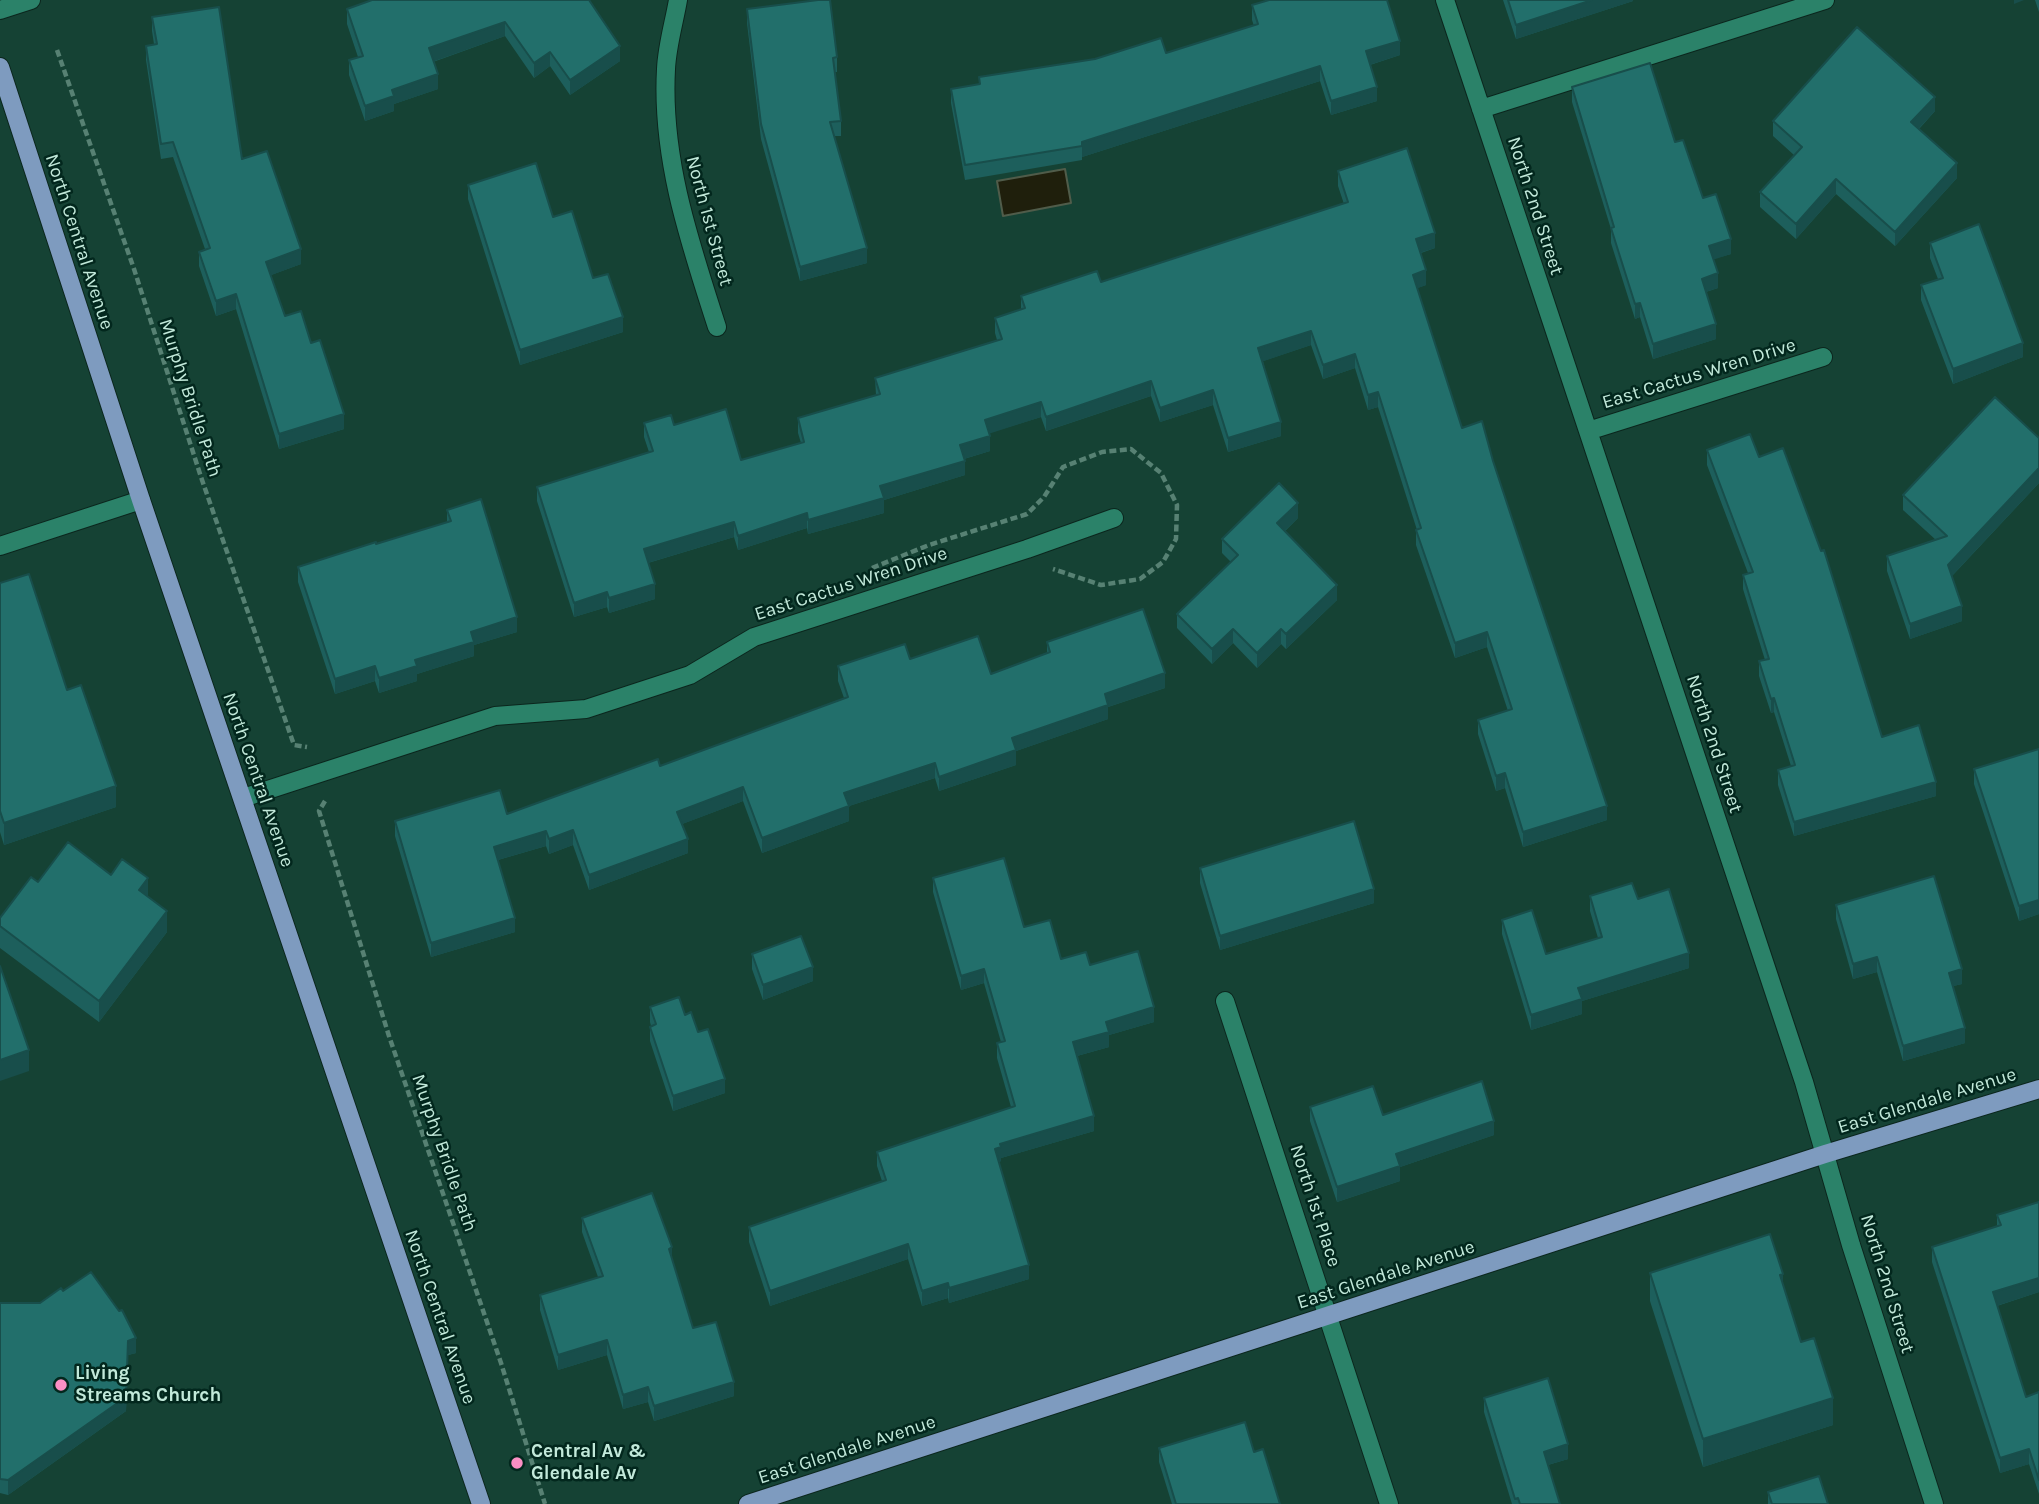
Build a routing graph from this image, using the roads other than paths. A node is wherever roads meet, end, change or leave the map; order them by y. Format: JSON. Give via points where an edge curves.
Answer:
{"nodes":[{"id":1,"x":31,"y":0,"type":"edge"},
{"id":2,"x":678,"y":0,"type":"edge"},
{"id":3,"x":1445,"y":0,"type":"edge"},
{"id":4,"x":1825,"y":0,"type":"edge"},
{"id":5,"x":0,"y":10,"type":"edge"},
{"id":6,"x":0,"y":67,"type":"edge"},
{"id":7,"x":1481,"y":109,"type":"junction"},
{"id":8,"x":717,"y":327,"type":"dead end"},
{"id":9,"x":1823,"y":357,"type":"dead end"},
{"id":10,"x":1588,"y":431,"type":"junction"},
{"id":11,"x":141,"y":500,"type":"junction"},
{"id":12,"x":1114,"y":518,"type":"dead end"},
{"id":13,"x":0,"y":546,"type":"edge"},
{"id":14,"x":243,"y":798,"type":"junction"},
{"id":15,"x":1225,"y":1001,"type":"dead end"},
{"id":16,"x":2039,"y":1089,"type":"edge"},
{"id":17,"x":1825,"y":1154,"type":"junction"},
{"id":18,"x":1329,"y":1315,"type":"junction"},
{"id":19,"x":481,"y":1504,"type":"edge"},
{"id":20,"x":748,"y":1504,"type":"edge"},
{"id":21,"x":1389,"y":1504,"type":"edge"},
{"id":22,"x":1934,"y":1504,"type":"edge"}],
"edges":[{"from":1,"to":5,"type":"street"},
{"from":2,"to":8,"type":"street","name":"North 1st Street","via":[[666,69],[669,158]]},
{"from":3,"to":7,"type":"street","name":"North 2nd Street"},
{"from":4,"to":7,"type":"street"},
{"from":6,"to":11,"type":"main road","name":"North Central Avenue"},
{"from":7,"to":10,"type":"street","name":"North 2nd Street"},
{"from":9,"to":10,"type":"street","name":"East Cactus Wren Drive"},
{"from":10,"to":17,"type":"street","name":"North 2nd Street"},
{"from":11,"to":13,"type":"street"},
{"from":11,"to":14,"type":"main road","name":"North Central Avenue"},
{"from":12,"to":14,"type":"street","name":"East Cactus Wren Drive","via":[[754,637],[691,674],[586,709],[495,716]]},
{"from":14,"to":19,"type":"main road","name":"North Central Avenue"},
{"from":15,"to":18,"type":"street","name":"North 1st Place"},
{"from":16,"to":17,"type":"main road","name":"East Glendale Avenue"},
{"from":17,"to":18,"type":"main road","name":"East Glendale Avenue"},
{"from":17,"to":22,"type":"street","name":"North 2nd Street"},
{"from":18,"to":20,"type":"main road","name":"East Glendale Avenue"},
{"from":18,"to":21,"type":"street","name":"North 1st Place"}]}
